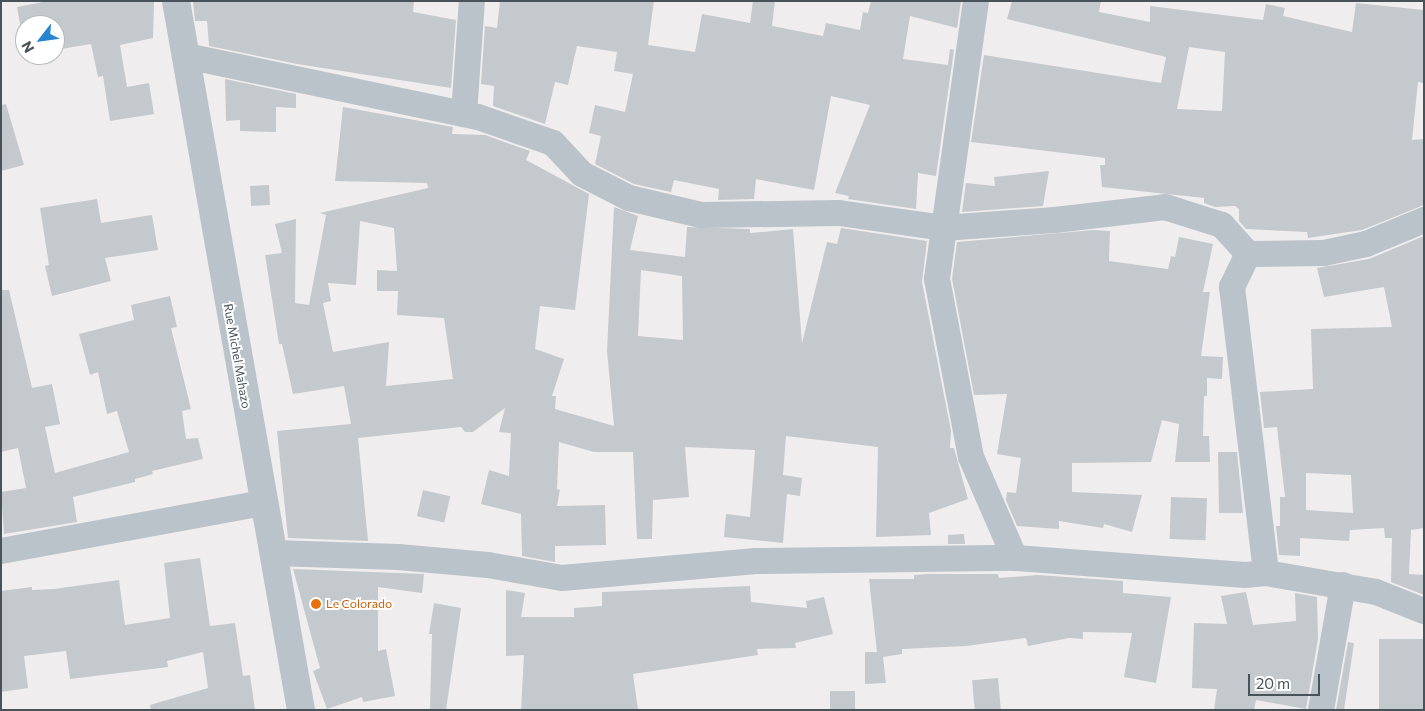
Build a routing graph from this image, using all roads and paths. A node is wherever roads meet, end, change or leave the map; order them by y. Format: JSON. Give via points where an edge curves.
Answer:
{"nodes":[{"id":1,"x":176,"y":1,"type":"edge"},
{"id":2,"x":472,"y":1,"type":"edge"},
{"id":3,"x":976,"y":1,"type":"edge"},
{"id":4,"x":186,"y":56,"type":"junction"},
{"id":5,"x":464,"y":114,"type":"junction"},
{"id":6,"x":1424,"y":220,"type":"edge"},
{"id":7,"x":943,"y":228,"type":"junction"},
{"id":8,"x":1248,"y":254,"type":"junction"},
{"id":9,"x":263,"y":502,"type":"junction"},
{"id":10,"x":1,"y":551,"type":"edge"},
{"id":11,"x":274,"y":552,"type":"junction"},
{"id":12,"x":1016,"y":558,"type":"junction"},
{"id":13,"x":1266,"y":573,"type":"junction"},
{"id":14,"x":1343,"y":585,"type":"junction"},
{"id":15,"x":1424,"y":611,"type":"edge"},
{"id":16,"x":301,"y":710,"type":"edge"},
{"id":17,"x":1321,"y":710,"type":"edge"}],
"edges":[{"from":1,"to":4,"type":"street","name":"Rue Michel Mahazo"},
{"from":2,"to":5,"type":"street"},
{"from":3,"to":7,"type":"street"},
{"from":4,"to":5,"type":"street"},
{"from":4,"to":9,"type":"street","name":"Rue Michel Mahazo"},
{"from":5,"to":7,"type":"street","via":[[552,143],[582,174],[629,198],[701,216],[839,213]]},
{"from":6,"to":8,"type":"street","via":[[1366,244],[1324,253]]},
{"from":7,"to":8,"type":"street","via":[[1165,207],[1222,225]]},
{"from":7,"to":12,"type":"street","via":[[937,279],[971,457]]},
{"from":8,"to":13,"type":"street","via":[[1232,287]]},
{"from":9,"to":10,"type":"street"},
{"from":9,"to":11,"type":"street","name":"Rue Michel Mahazo"},
{"from":11,"to":12,"type":"street","via":[[398,557],[488,565],[562,578],[756,561]]},
{"from":11,"to":16,"type":"street","name":"Rue Michel Mahazo"},
{"from":12,"to":13,"type":"street","via":[[1245,576]]},
{"from":13,"to":14,"type":"street"},
{"from":14,"to":15,"type":"street","via":[[1376,592]]},
{"from":14,"to":17,"type":"street"}]}
